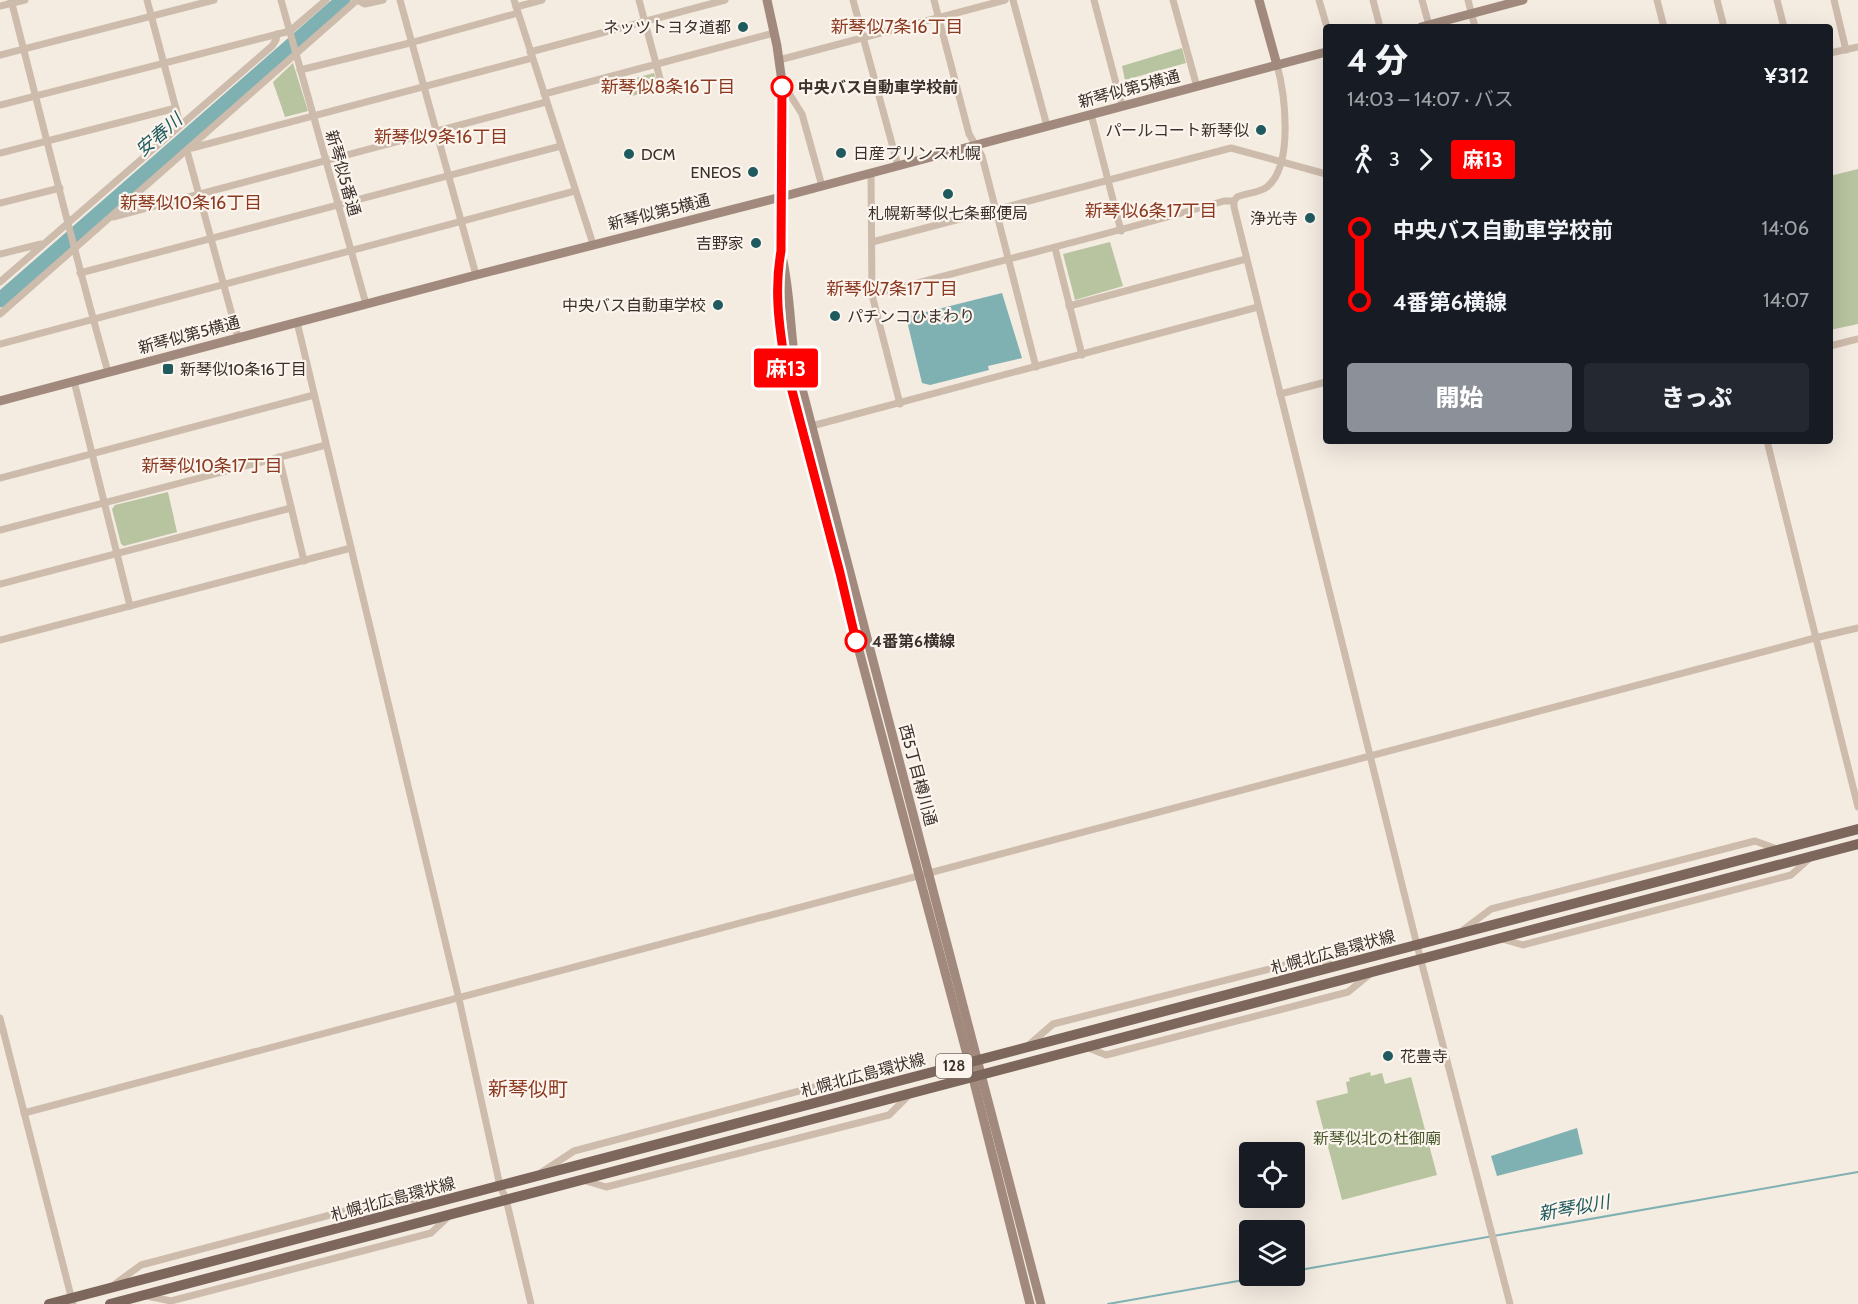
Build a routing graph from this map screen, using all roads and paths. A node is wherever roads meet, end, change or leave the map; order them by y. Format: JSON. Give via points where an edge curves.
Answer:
{"nodes":[{"id":1,"x":25,"y":0,"type":"edge"},
{"id":2,"x":147,"y":0,"type":"edge"},
{"id":3,"x":214,"y":0,"type":"edge"},
{"id":4,"x":281,"y":0,"type":"edge"},
{"id":5,"x":326,"y":0,"type":"edge"},
{"id":6,"x":383,"y":0,"type":"edge"},
{"id":7,"x":400,"y":0,"type":"edge"},
{"id":8,"x":542,"y":0,"type":"edge"},
{"id":9,"x":639,"y":0,"type":"edge"},
{"id":10,"x":725,"y":0,"type":"edge"},
{"id":11,"x":767,"y":0,"type":"edge"},
{"id":12,"x":853,"y":0,"type":"edge"},
{"id":13,"x":934,"y":0,"type":"edge"},
{"id":14,"x":1005,"y":0,"type":"edge"},
{"id":15,"x":1013,"y":0,"type":"edge"},
{"id":16,"x":1094,"y":0,"type":"edge"},
{"id":17,"x":1173,"y":0,"type":"edge"},
{"id":18,"x":1259,"y":0,"type":"edge"},
{"id":19,"x":1319,"y":0,"type":"edge"},
{"id":20,"x":1373,"y":0,"type":"edge"},
{"id":21,"x":1422,"y":0,"type":"edge"},
{"id":22,"x":1468,"y":0,"type":"edge"},
{"id":23,"x":1523,"y":0,"type":"edge"},
{"id":24,"x":1657,"y":0,"type":"edge"},
{"id":25,"x":1717,"y":0,"type":"edge"},
{"id":26,"x":1777,"y":0,"type":"edge"},
{"id":27,"x":1834,"y":0,"type":"edge"},
{"id":28,"x":12,"y":2,"type":"edge"},
{"id":29,"x":0,"y":6,"type":"edge"},
{"id":30,"x":516,"y":7,"type":"edge"},
{"id":31,"x":1472,"y":14,"type":"junction"},
{"id":32,"x":151,"y":17,"type":"junction"},
{"id":33,"x":939,"y":19,"type":"junction"},
{"id":34,"x":645,"y":22,"type":"junction"},
{"id":35,"x":1326,"y":24,"type":"edge"},
{"id":36,"x":1379,"y":24,"type":"edge"},
{"id":37,"x":1425,"y":24,"type":"edge"},
{"id":38,"x":1433,"y":24,"type":"edge"},
{"id":39,"x":1474,"y":24,"type":"edge"},
{"id":40,"x":1663,"y":24,"type":"edge"},
{"id":41,"x":1723,"y":24,"type":"edge"},
{"id":42,"x":1783,"y":24,"type":"edge"},
{"id":43,"x":774,"y":33,"type":"junction"},
{"id":44,"x":277,"y":34,"type":"junction"},
{"id":45,"x":291,"y":34,"type":"junction"},
{"id":46,"x":863,"y":38,"type":"junction"},
{"id":47,"x":410,"y":43,"type":"junction"},
{"id":48,"x":1858,"y":47,"type":"edge"},
{"id":49,"x":24,"y":50,"type":"junction"},
{"id":50,"x":1846,"y":50,"type":"junction"},
{"id":51,"x":296,"y":52,"type":"junction"},
{"id":52,"x":1833,"y":52,"type":"edge"},
{"id":53,"x":1323,"y":53,"type":"edge"},
{"id":54,"x":0,"y":55,"type":"edge"},
{"id":55,"x":531,"y":55,"type":"junction"},
{"id":56,"x":779,"y":60,"type":"junction"},
{"id":57,"x":165,"y":63,"type":"junction"},
{"id":58,"x":655,"y":64,"type":"junction"},
{"id":59,"x":1277,"y":65,"type":"junction"},
{"id":60,"x":300,"y":70,"type":"junction"},
{"id":61,"x":782,"y":82,"type":"junction"},
{"id":62,"x":424,"y":86,"type":"junction"},
{"id":63,"x":662,"y":86,"type":"dead end"},
{"id":64,"x":1197,"y":87,"type":"junction"},
{"id":65,"x":36,"y":97,"type":"junction"},
{"id":66,"x":545,"y":98,"type":"junction"},
{"id":67,"x":0,"y":105,"type":"edge"},
{"id":68,"x":1122,"y":106,"type":"junction"},
{"id":69,"x":176,"y":108,"type":"junction"},
{"id":70,"x":313,"y":114,"type":"junction"},
{"id":71,"x":1091,"y":114,"type":"junction"},
{"id":72,"x":180,"y":124,"type":"junction"},
{"id":73,"x":1047,"y":126,"type":"junction"},
{"id":74,"x":435,"y":131,"type":"junction"},
{"id":75,"x":48,"y":141,"type":"junction"},
{"id":76,"x":976,"y":145,"type":"junction"},
{"id":77,"x":561,"y":146,"type":"junction"},
{"id":78,"x":188,"y":150,"type":"junction"},
{"id":79,"x":0,"y":153,"type":"edge"},
{"id":80,"x":326,"y":160,"type":"junction"},
{"id":81,"x":1280,"y":163,"type":"junction"},
{"id":82,"x":898,"y":166,"type":"junction"},
{"id":83,"x":871,"y":173,"type":"junction"},
{"id":84,"x":1323,"y":173,"type":"edge"},
{"id":85,"x":448,"y":177,"type":"junction"},
{"id":86,"x":1107,"y":181,"type":"junction"},
{"id":87,"x":822,"y":186,"type":"junction"},
{"id":88,"x":60,"y":188,"type":"junction"},
{"id":89,"x":575,"y":191,"type":"junction"},
{"id":90,"x":199,"y":194,"type":"junction"},
{"id":91,"x":781,"y":198,"type":"junction"},
{"id":92,"x":1234,"y":201,"type":"junction"},
{"id":93,"x":0,"y":203,"type":"edge"},
{"id":94,"x":338,"y":205,"type":"junction"},
{"id":95,"x":996,"y":209,"type":"junction"},
{"id":96,"x":110,"y":217,"type":"junction"},
{"id":97,"x":461,"y":221,"type":"junction"},
{"id":98,"x":68,"y":222,"type":"junction"},
{"id":99,"x":1121,"y":231,"type":"junction"},
{"id":100,"x":211,"y":238,"type":"junction"},
{"id":101,"x":872,"y":242,"type":"junction"},
{"id":102,"x":44,"y":244,"type":"junction"},
{"id":103,"x":593,"y":244,"type":"junction"},
{"id":104,"x":73,"y":247,"type":"junction"},
{"id":105,"x":1055,"y":248,"type":"junction"},
{"id":106,"x":351,"y":249,"type":"junction"},
{"id":107,"x":0,"y":254,"type":"edge"},
{"id":108,"x":1008,"y":258,"type":"junction"},
{"id":109,"x":1246,"y":259,"type":"junction"},
{"id":110,"x":80,"y":273,"type":"junction"},
{"id":111,"x":476,"y":275,"type":"junction"},
{"id":112,"x":0,"y":282,"type":"edge"},
{"id":113,"x":224,"y":284,"type":"junction"},
{"id":114,"x":872,"y":295,"type":"junction"},
{"id":115,"x":366,"y":304,"type":"junction"},
{"id":116,"x":1069,"y":306,"type":"junction"},
{"id":117,"x":1258,"y":308,"type":"junction"},
{"id":118,"x":0,"y":314,"type":"edge"},
{"id":119,"x":93,"y":319,"type":"junction"},
{"id":120,"x":297,"y":322,"type":"junction"},
{"id":121,"x":238,"y":337,"type":"junction"},
{"id":122,"x":1858,"y":339,"type":"edge"},
{"id":123,"x":0,"y":344,"type":"edge"},
{"id":124,"x":1833,"y":345,"type":"edge"},
{"id":125,"x":1082,"y":355,"type":"junction"},
{"id":126,"x":1036,"y":367,"type":"junction"},
{"id":127,"x":108,"y":372,"type":"junction"},
{"id":128,"x":74,"y":381,"type":"junction"},
{"id":129,"x":1323,"y":383,"type":"edge"},
{"id":130,"x":1280,"y":394,"type":"junction"},
{"id":131,"x":314,"y":395,"type":"junction"},
{"id":132,"x":0,"y":400,"type":"edge"},
{"id":133,"x":900,"y":404,"type":"junction"},
{"id":134,"x":807,"y":427,"type":"junction"},
{"id":135,"x":1768,"y":444,"type":"edge"},
{"id":136,"x":326,"y":445,"type":"junction"},
{"id":137,"x":92,"y":453,"type":"junction"},
{"id":138,"x":279,"y":457,"type":"junction"},
{"id":139,"x":0,"y":478,"type":"edge"},
{"id":140,"x":104,"y":503,"type":"junction"},
{"id":141,"x":291,"y":507,"type":"junction"},
{"id":142,"x":0,"y":530,"type":"edge"},
{"id":143,"x":351,"y":548,"type":"junction"},
{"id":144,"x":117,"y":553,"type":"junction"},
{"id":145,"x":304,"y":561,"type":"junction"},
{"id":146,"x":0,"y":584,"type":"edge"},
{"id":147,"x":130,"y":606,"type":"junction"},
{"id":148,"x":1858,"y":628,"type":"edge"},
{"id":149,"x":1815,"y":638,"type":"junction"},
{"id":150,"x":0,"y":640,"type":"edge"},
{"id":151,"x":1371,"y":756,"type":"junction"},
{"id":152,"x":1858,"y":807,"type":"edge"},
{"id":153,"x":1858,"y":829,"type":"edge"},
{"id":154,"x":1858,"y":844,"type":"edge"},
{"id":155,"x":1780,"y":850,"type":"junction"},
{"id":156,"x":924,"y":875,"type":"junction"},
{"id":157,"x":1456,"y":935,"type":"junction"},
{"id":158,"x":1417,"y":945,"type":"junction"},
{"id":159,"x":1422,"y":958,"type":"junction"},
{"id":160,"x":1337,"y":966,"type":"junction"},
{"id":161,"x":459,"y":999,"type":"junction"},
{"id":162,"x":0,"y":1018,"type":"edge"},
{"id":163,"x":1026,"y":1048,"type":"junction"},
{"id":164,"x":974,"y":1061,"type":"junction"},
{"id":165,"x":977,"y":1075,"type":"junction"},
{"id":166,"x":912,"y":1092,"type":"junction"},
{"id":167,"x":857,"y":1093,"type":"junction"},
{"id":168,"x":24,"y":1113,"type":"junction"},
{"id":169,"x":535,"y":1177,"type":"junction"},
{"id":170,"x":581,"y":1180,"type":"junction"},
{"id":171,"x":500,"y":1186,"type":"junction"},
{"id":172,"x":506,"y":1199,"type":"junction"},
{"id":173,"x":73,"y":1301,"type":"edge"},
{"id":174,"x":49,"y":1304,"type":"edge"},
{"id":175,"x":110,"y":1304,"type":"edge"},
{"id":176,"x":531,"y":1304,"type":"edge"},
{"id":177,"x":1030,"y":1304,"type":"edge"},
{"id":178,"x":1041,"y":1304,"type":"edge"},
{"id":179,"x":1510,"y":1304,"type":"edge"}],
"edges":[{"from":1,"to":28,"type":"street"},
{"from":2,"to":32,"type":"street"},
{"from":3,"to":32,"type":"street"},
{"from":4,"to":45,"type":"street"},
{"from":5,"to":45,"type":"street"},
{"from":6,"to":51,"type":"street","via":[[365,4],[357,0]]},
{"from":7,"to":47,"type":"street"},
{"from":8,"to":30,"type":"street"},
{"from":9,"to":34,"type":"street"},
{"from":10,"to":34,"type":"street"},
{"from":11,"to":43,"type":"main road","name":"西5丁目樽川通"},
{"from":12,"to":46,"type":"street"},
{"from":13,"to":33,"type":"street"},
{"from":14,"to":33,"type":"street"},
{"from":15,"to":73,"type":"street"},
{"from":16,"to":68,"type":"street"},
{"from":17,"to":64,"type":"street"},
{"from":18,"to":59,"type":"main road"},
{"from":19,"to":35,"type":"street"},
{"from":20,"to":36,"type":"street"},
{"from":21,"to":37,"type":"street"},
{"from":22,"to":31,"type":"street"},
{"from":23,"to":31,"type":"main road"},
{"from":24,"to":40,"type":"street"},
{"from":25,"to":41,"type":"street"},
{"from":26,"to":42,"type":"street"},
{"from":27,"to":50,"type":"street"},
{"from":28,"to":29,"type":"street"},
{"from":28,"to":49,"type":"street"},
{"from":30,"to":47,"type":"street"},
{"from":30,"to":55,"type":"street"},
{"from":31,"to":38,"type":"main road"},
{"from":31,"to":39,"type":"street"},
{"from":32,"to":49,"type":"street"},
{"from":32,"to":57,"type":"street"},
{"from":33,"to":46,"type":"street"},
{"from":33,"to":76,"type":"street","via":[[969,134]]},
{"from":34,"to":55,"type":"street"},
{"from":34,"to":58,"type":"street"},
{"from":43,"to":56,"type":"main road","name":"西5丁目樽川通"},
{"from":43,"to":58,"type":"street"},
{"from":44,"to":45,"type":"street"},
{"from":44,"to":57,"type":"street"},
{"from":44,"to":72,"type":"street","via":[[272,46]]},
{"from":45,"to":51,"type":"street","name":"新琴似5番通"},
{"from":46,"to":56,"type":"street"},
{"from":46,"to":82,"type":"street"},
{"from":47,"to":60,"type":"street"},
{"from":47,"to":62,"type":"street"},
{"from":48,"to":50,"type":"street"},
{"from":49,"to":54,"type":"street"},
{"from":49,"to":65,"type":"street"},
{"from":50,"to":52,"type":"street"},
{"from":51,"to":60,"type":"street","name":"新琴似5番通"},
{"from":51,"to":78,"type":"street"},
{"from":53,"to":59,"type":"main road","name":"新琴似第5横通"},
{"from":55,"to":62,"type":"street"},
{"from":55,"to":66,"type":"street"},
{"from":56,"to":61,"type":"main road","name":"西5丁目樽川通"},
{"from":57,"to":65,"type":"street"},
{"from":57,"to":69,"type":"street"},
{"from":58,"to":63,"type":"street"},
{"from":58,"to":66,"type":"street"},
{"from":59,"to":64,"type":"main road","name":"新琴似第5横通"},
{"from":59,"to":81,"type":"street","via":[[1286,110]]},
{"from":60,"to":70,"type":"street","name":"新琴似5番通"},
{"from":61,"to":87,"type":"street","via":[[802,114]]},
{"from":61,"to":91,"type":"main road","name":"西5丁目樽川通"},
{"from":62,"to":70,"type":"street"},
{"from":62,"to":74,"type":"street"},
{"from":64,"to":68,"type":"main road","name":"新琴似第5横通"},
{"from":65,"to":67,"type":"street"},
{"from":65,"to":75,"type":"street"},
{"from":66,"to":74,"type":"street"},
{"from":66,"to":77,"type":"street"},
{"from":68,"to":71,"type":"main road","name":"新琴似第5横通"},
{"from":69,"to":72,"type":"street"},
{"from":69,"to":75,"type":"street"},
{"from":70,"to":78,"type":"street"},
{"from":70,"to":80,"type":"street","name":"新琴似5番通"},
{"from":71,"to":73,"type":"main road","name":"新琴似第5横通"},
{"from":71,"to":86,"type":"street"},
{"from":72,"to":98,"type":"street"},
{"from":73,"to":76,"type":"main road","name":"新琴似第5横通"},
{"from":74,"to":80,"type":"street"},
{"from":74,"to":85,"type":"street"},
{"from":75,"to":79,"type":"street"},
{"from":75,"to":88,"type":"street"},
{"from":76,"to":82,"type":"main road","name":"新琴似第5横通"},
{"from":76,"to":95,"type":"street"},
{"from":77,"to":85,"type":"street"},
{"from":77,"to":89,"type":"street"},
{"from":78,"to":90,"type":"street"},
{"from":78,"to":96,"type":"street"},
{"from":80,"to":90,"type":"street"},
{"from":80,"to":94,"type":"street","name":"新琴似5番通"},
{"from":81,"to":84,"type":"street"},
{"from":81,"to":86,"type":"street","via":[[1231,148]]},
{"from":81,"to":92,"type":"street","via":[[1268,186],[1239,195]]},
{"from":82,"to":83,"type":"main road","name":"新琴似第5横通"},
{"from":83,"to":87,"type":"main road","name":"新琴似第5横通"},
{"from":83,"to":101,"type":"street"},
{"from":85,"to":94,"type":"street"},
{"from":85,"to":97,"type":"street"},
{"from":86,"to":95,"type":"street"},
{"from":86,"to":99,"type":"street"},
{"from":87,"to":91,"type":"main road","name":"新琴似第5横通"},
{"from":88,"to":93,"type":"street"},
{"from":88,"to":98,"type":"street"},
{"from":89,"to":97,"type":"street"},
{"from":89,"to":103,"type":"street"},
{"from":90,"to":96,"type":"street"},
{"from":90,"to":100,"type":"street"},
{"from":91,"to":103,"type":"main road","name":"新琴似第5横通"},
{"from":91,"to":134,"type":"main road","name":"西5丁目樽川通","via":[[781,251]]},
{"from":92,"to":99,"type":"street"},
{"from":92,"to":109,"type":"street"},
{"from":94,"to":100,"type":"street"},
{"from":94,"to":106,"type":"street","name":"新琴似5番通"},
{"from":95,"to":101,"type":"street"},
{"from":95,"to":108,"type":"street"},
{"from":96,"to":104,"type":"street"},
{"from":97,"to":106,"type":"street"},
{"from":97,"to":111,"type":"street"},
{"from":98,"to":102,"type":"street"},
{"from":98,"to":104,"type":"street"},
{"from":99,"to":105,"type":"street"},
{"from":100,"to":110,"type":"street"},
{"from":100,"to":113,"type":"street"},
{"from":101,"to":114,"type":"street"},
{"from":102,"to":107,"type":"street"},
{"from":102,"to":112,"type":"street"},
{"from":103,"to":111,"type":"main road","name":"新琴似第5横通"},
{"from":104,"to":110,"type":"street"},
{"from":104,"to":118,"type":"street"},
{"from":105,"to":108,"type":"street"},
{"from":105,"to":116,"type":"street"},
{"from":106,"to":113,"type":"street"},
{"from":106,"to":115,"type":"street","name":"新琴似5番通"},
{"from":108,"to":114,"type":"street"},
{"from":108,"to":126,"type":"street"},
{"from":109,"to":116,"type":"street"},
{"from":109,"to":117,"type":"street"},
{"from":110,"to":119,"type":"street"},
{"from":111,"to":115,"type":"main road","name":"新琴似第5横通"},
{"from":113,"to":119,"type":"street"},
{"from":113,"to":121,"type":"street"},
{"from":114,"to":133,"type":"street"},
{"from":115,"to":120,"type":"main road","name":"新琴似第5横通"},
{"from":116,"to":125,"type":"street"},
{"from":117,"to":125,"type":"street"},
{"from":117,"to":130,"type":"street"},
{"from":119,"to":123,"type":"street"},
{"from":119,"to":127,"type":"street"},
{"from":120,"to":121,"type":"main road","name":"新琴似第5横通"},
{"from":120,"to":131,"type":"street"},
{"from":121,"to":127,"type":"main road","name":"新琴似第5横通"},
{"from":122,"to":124,"type":"street"},
{"from":125,"to":126,"type":"street"},
{"from":126,"to":133,"type":"street"},
{"from":127,"to":128,"type":"main road","name":"新琴似第5横通"},
{"from":128,"to":132,"type":"main road","name":"新琴似第5横通"},
{"from":128,"to":137,"type":"street"},
{"from":129,"to":130,"type":"street"},
{"from":130,"to":151,"type":"street"},
{"from":131,"to":136,"type":"street"},
{"from":131,"to":137,"type":"street"},
{"from":133,"to":134,"type":"street"},
{"from":134,"to":156,"type":"main road","name":"西5丁目樽川通","via":[[851,572]]},
{"from":135,"to":149,"type":"street"},
{"from":136,"to":138,"type":"street"},
{"from":136,"to":143,"type":"street"},
{"from":137,"to":139,"type":"street"},
{"from":137,"to":140,"type":"street"},
{"from":138,"to":140,"type":"street"},
{"from":138,"to":141,"type":"street"},
{"from":140,"to":142,"type":"street"},
{"from":140,"to":144,"type":"street"},
{"from":141,"to":144,"type":"street"},
{"from":141,"to":145,"type":"street"},
{"from":143,"to":145,"type":"street"},
{"from":143,"to":161,"type":"street"},
{"from":144,"to":146,"type":"street"},
{"from":144,"to":147,"type":"street"},
{"from":145,"to":147,"type":"street"},
{"from":147,"to":150,"type":"street"},
{"from":148,"to":149,"type":"street"},
{"from":149,"to":151,"type":"street"},
{"from":149,"to":152,"type":"street"},
{"from":151,"to":156,"type":"street"},
{"from":151,"to":158,"type":"street"},
{"from":153,"to":155,"type":"main road","name":"札幌北広島環状線","number":"128"},
{"from":154,"to":159,"type":"main road","name":"札幌北広島環状線","number":"128"},
{"from":155,"to":157,"type":"main road","name":"札幌北広島環状線","number":"128"},
{"from":155,"to":157,"type":"street","via":[[1755,841],[1491,909]]},
{"from":156,"to":161,"type":"street"},
{"from":156,"to":164,"type":"main road","name":"西5丁目樽川通"},
{"from":157,"to":158,"type":"main road","name":"札幌北広島環状線","number":"128"},
{"from":158,"to":159,"type":"street"},
{"from":158,"to":160,"type":"main road","name":"札幌北広島環状線","number":"128"},
{"from":159,"to":165,"type":"main road","name":"札幌北広島環状線","number":"128"},
{"from":159,"to":179,"type":"street"},
{"from":160,"to":163,"type":"main road","name":"札幌北広島環状線","number":"128"},
{"from":160,"to":163,"type":"street","via":[[1313,958],[1053,1024]]},
{"from":161,"to":168,"type":"street"},
{"from":161,"to":171,"type":"street"},
{"from":162,"to":168,"type":"street"},
{"from":163,"to":164,"type":"main road","name":"札幌北広島環状線","number":"128"},
{"from":164,"to":165,"type":"main road","name":"西5丁目樽川通"},
{"from":164,"to":167,"type":"main road","name":"札幌北広島環状線","number":"128"},
{"from":165,"to":166,"type":"main road","name":"札幌北広島環状線","number":"128"},
{"from":165,"to":177,"type":"main road","name":"西5丁目樽川通"},
{"from":165,"to":178,"type":"main road","name":"西5丁目樽川通"},
{"from":166,"to":170,"type":"main road","name":"札幌北広島環状線","number":"128"},
{"from":166,"to":170,"type":"street","via":[[889,1115],[606,1187]]},
{"from":167,"to":169,"type":"main road","name":"札幌北広島環状線","number":"128"},
{"from":167,"to":169,"type":"street","via":[[833,1082],[573,1151]]},
{"from":168,"to":173,"type":"street"},
{"from":169,"to":171,"type":"main road","name":"札幌北広島環状線","number":"128"},
{"from":170,"to":172,"type":"main road","name":"札幌北広島環状線","number":"128"},
{"from":171,"to":172,"type":"street"},
{"from":171,"to":173,"type":"main road","name":"札幌北広島環状線","number":"128"},
{"from":172,"to":175,"type":"main road","name":"札幌北広島環状線","number":"128"},
{"from":172,"to":176,"type":"street"},
{"from":173,"to":174,"type":"main road","name":"札幌北広島環状線","number":"128"}]}
